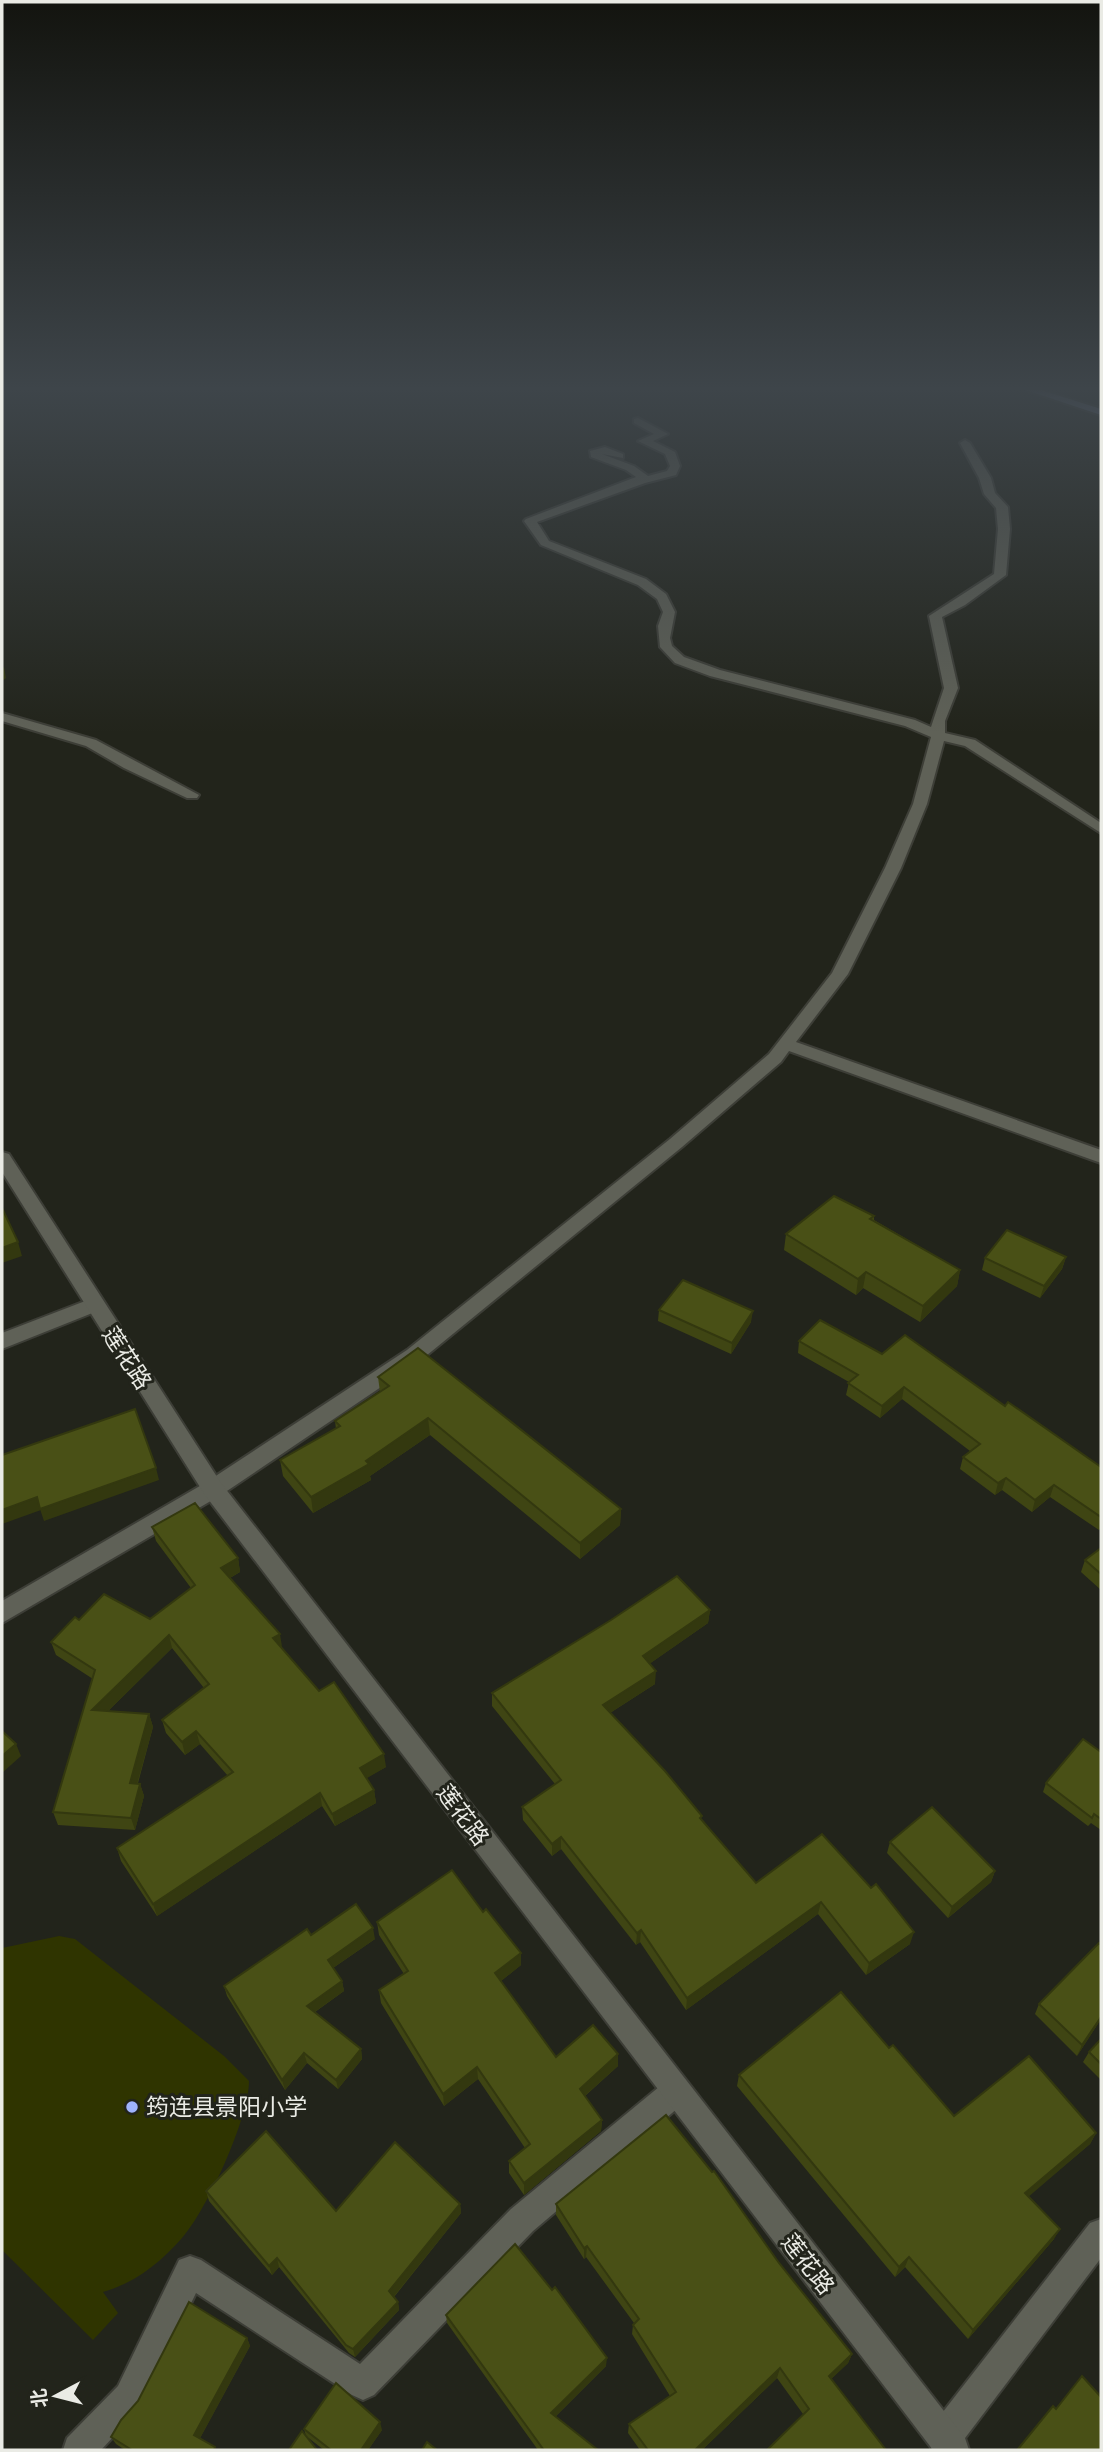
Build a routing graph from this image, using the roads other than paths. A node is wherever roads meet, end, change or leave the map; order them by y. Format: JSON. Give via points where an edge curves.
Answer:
{"nodes":[{"id":1,"x":576,"y":504,"type":"edge"},
{"id":2,"x":1000,"y":504,"type":"edge"},
{"id":3,"x":2,"y":717,"type":"edge"},
{"id":4,"x":938,"y":735,"type":"junction"},
{"id":5,"x":192,"y":795,"type":"dead end"},
{"id":6,"x":1101,"y":829,"type":"edge"},
{"id":7,"x":785,"y":1044,"type":"junction"},
{"id":8,"x":1101,"y":1157,"type":"edge"},
{"id":9,"x":2,"y":1158,"type":"edge"},
{"id":10,"x":93,"y":1306,"type":"junction"},
{"id":11,"x":2,"y":1341,"type":"edge"},
{"id":12,"x":213,"y":1489,"type":"junction"},
{"id":13,"x":2,"y":1613,"type":"edge"},
{"id":14,"x":675,"y":2092,"type":"junction"},
{"id":15,"x":1101,"y":2234,"type":"edge"},
{"id":16,"x":948,"y":2444,"type":"edge"},
{"id":17,"x":79,"y":2450,"type":"edge"}],
"edges":[{"from":1,"to":4,"type":"street","via":[[530,521],[545,543],[642,582],[662,597],[669,612],[662,630],[668,651],[687,663],[910,723]]},
{"from":2,"to":4,"type":"street","via":[[1004,528],[1000,575],[935,616],[951,688],[938,721]]},
{"from":3,"to":5,"type":"street","via":[[92,743]]},
{"from":4,"to":6,"type":"street","via":[[970,743]]},
{"from":4,"to":7,"type":"street","via":[[920,804],[893,868],[840,974]]},
{"from":7,"to":8,"type":"street"},
{"from":7,"to":12,"type":"street","via":[[775,1058],[676,1143],[414,1354]]},
{"from":9,"to":10,"type":"street","name":"莲花路"},
{"from":10,"to":11,"type":"street"},
{"from":10,"to":12,"type":"street","name":"莲花路"},
{"from":12,"to":13,"type":"street"},
{"from":12,"to":14,"type":"street","name":"莲花路"},
{"from":14,"to":16,"type":"street","name":"莲花路"},
{"from":14,"to":17,"type":"street","via":[[522,2220],[363,2384],[190,2271],[129,2397]]},
{"from":15,"to":16,"type":"street"}]}
